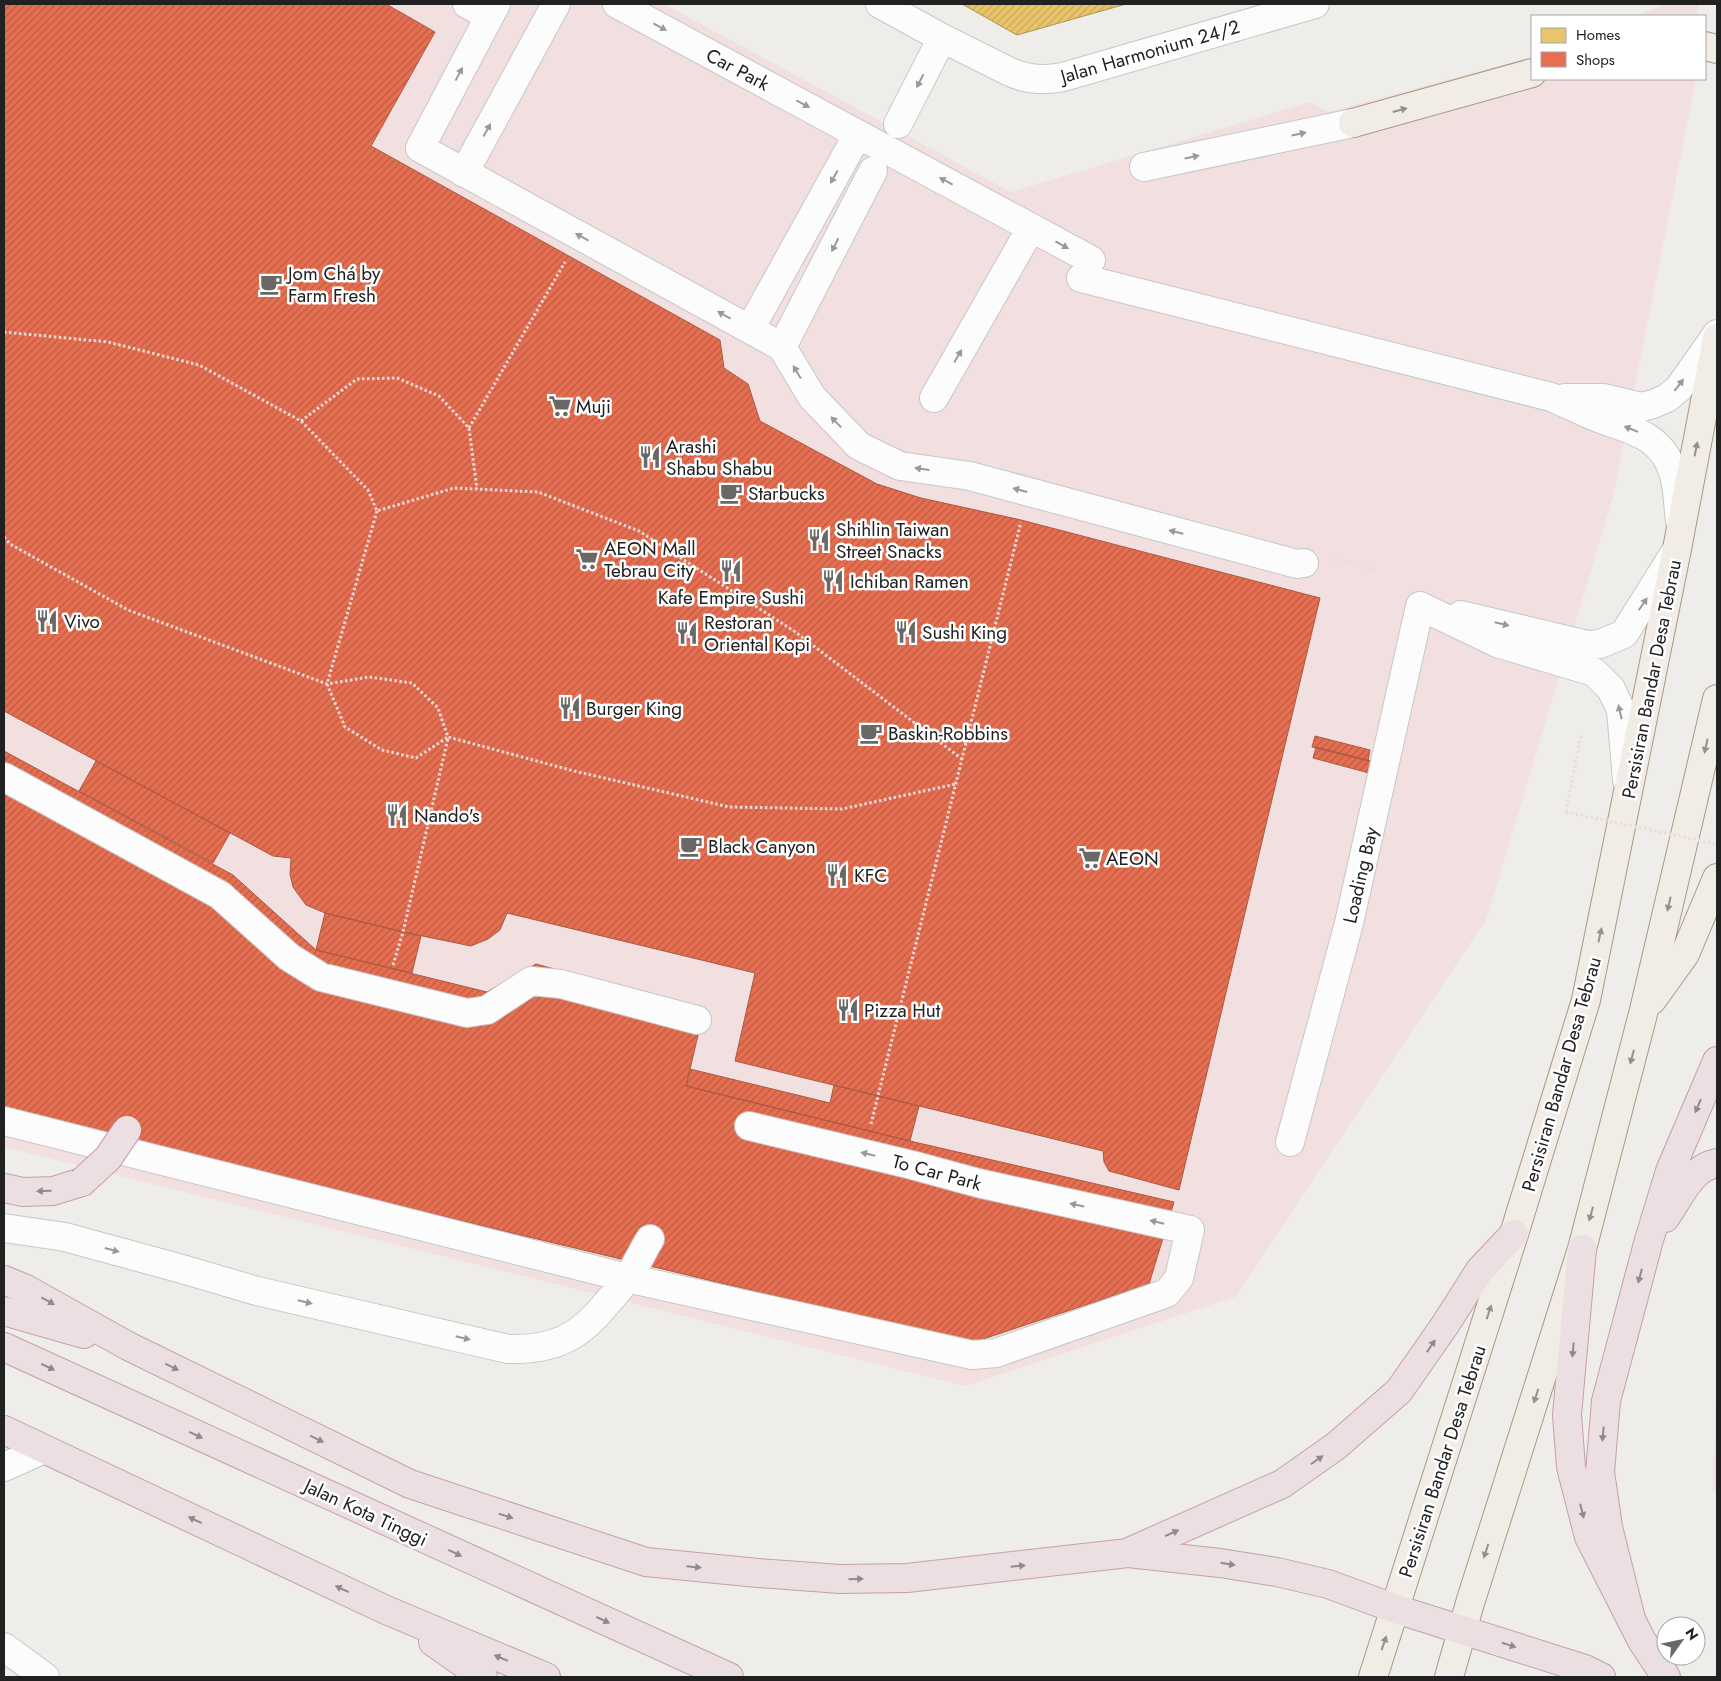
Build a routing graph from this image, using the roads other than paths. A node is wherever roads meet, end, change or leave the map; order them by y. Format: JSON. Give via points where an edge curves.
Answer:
{"nodes":[{"id":1,"x":556,"y":4,"type":"edge"},
{"id":2,"x":618,"y":4,"type":"edge"},
{"id":3,"x":880,"y":4,"type":"edge"},
{"id":4,"x":1315,"y":4,"type":"edge"},
{"id":5,"x":484,"y":8,"type":"edge"},
{"id":6,"x":942,"y":38,"type":"junction"},
{"id":7,"x":1531,"y":73,"type":"edge"},
{"id":8,"x":1353,"y":123,"type":"joint"},
{"id":9,"x":898,"y":124,"type":"dead end"},
{"id":10,"x":858,"y":134,"type":"junction"},
{"id":11,"x":1144,"y":167,"type":"dead end"},
{"id":12,"x":873,"y":171,"type":"dead end"},
{"id":13,"x":464,"y":172,"type":"junction"},
{"id":14,"x":1031,"y":228,"type":"junction"},
{"id":15,"x":750,"y":330,"type":"junction"},
{"id":16,"x":1717,"y":334,"type":"edge"},
{"id":17,"x":1717,"y":338,"type":"edge"},
{"id":18,"x":782,"y":347,"type":"junction"},
{"id":19,"x":1552,"y":397,"type":"junction"},
{"id":20,"x":934,"y":398,"type":"dead end"},
{"id":21,"x":1679,"y":538,"type":"junction"},
{"id":22,"x":1316,"y":560,"type":"road end"},
{"id":23,"x":1420,"y":606,"type":"junction"},
{"id":24,"x":1717,"y":698,"type":"edge"},
{"id":25,"x":4,"y":777,"type":"edge"},
{"id":26,"x":1628,"y":795,"type":"junction"},
{"id":27,"x":1717,"y":878,"type":"edge"},
{"id":28,"x":1644,"y":1010,"type":"junction"},
{"id":29,"x":696,"y":1020,"type":"dead end"},
{"id":30,"x":1717,"y":1061,"type":"edge"},
{"id":31,"x":4,"y":1121,"type":"edge"},
{"id":32,"x":749,"y":1126,"type":"dead end"},
{"id":33,"x":127,"y":1130,"type":"dead end"},
{"id":34,"x":1290,"y":1142,"type":"dead end"},
{"id":35,"x":1717,"y":1163,"type":"edge"},
{"id":36,"x":4,"y":1188,"type":"edge"},
{"id":37,"x":4,"y":1228,"type":"edge"},
{"id":38,"x":1514,"y":1234,"type":"junction"},
{"id":39,"x":650,"y":1238,"type":"dead end"},
{"id":40,"x":1649,"y":1240,"type":"junction"},
{"id":41,"x":1582,"y":1249,"type":"junction"},
{"id":42,"x":627,"y":1278,"type":"junction"},
{"id":43,"x":4,"y":1280,"type":"edge"},
{"id":44,"x":4,"y":1311,"type":"edge"},
{"id":45,"x":128,"y":1346,"type":"junction"},
{"id":46,"x":4,"y":1347,"type":"edge"},
{"id":47,"x":4,"y":1430,"type":"edge"},
{"id":48,"x":44,"y":1448,"type":"junction"},
{"id":49,"x":4,"y":1467,"type":"edge"},
{"id":50,"x":1128,"y":1553,"type":"junction"},
{"id":51,"x":1396,"y":1609,"type":"junction"},
{"id":52,"x":386,"y":1610,"type":"junction"},
{"id":53,"x":1631,"y":1619,"type":"junction"},
{"id":54,"x":1462,"y":1630,"type":"junction"},
{"id":55,"x":4,"y":1646,"type":"edge"},
{"id":56,"x":45,"y":1677,"type":"edge"},
{"id":57,"x":483,"y":1677,"type":"edge"},
{"id":58,"x":546,"y":1677,"type":"edge"},
{"id":59,"x":729,"y":1677,"type":"edge"},
{"id":60,"x":1373,"y":1677,"type":"edge"},
{"id":61,"x":1449,"y":1677,"type":"edge"},
{"id":62,"x":1601,"y":1677,"type":"edge"},
{"id":63,"x":1666,"y":1677,"type":"edge"}],
"edges":[{"from":13,"to":1,"type":"street","one_way":true},
{"from":2,"to":10,"type":"street","name":"Car Park","one_way":true},
{"from":3,"to":6,"type":"street","name":"Jalan Harmonium 24/2"},
{"from":4,"to":6,"type":"street","name":"Jalan Harmonium 24/2","via":[[1042,80],[1020,76]]},
{"from":13,"to":5,"type":"street","one_way":true,"via":[[420,148]]},
{"from":6,"to":9,"type":"street","one_way":true},
{"from":8,"to":7,"type":"main road","one_way":true},
{"from":11,"to":8,"type":"street","one_way":true},
{"from":14,"to":10,"type":"street","name":"Car Park","one_way":true},
{"from":10,"to":15,"type":"street","one_way":true},
{"from":12,"to":18,"type":"street","one_way":true},
{"from":15,"to":13,"type":"street","one_way":true},
{"from":14,"to":19,"type":"street","name":"Car Park","one_way":true,"via":[[1086,269]]},
{"from":20,"to":14,"type":"street","one_way":true},
{"from":15,"to":18,"type":"street"},
{"from":19,"to":16,"type":"street","one_way":true,"via":[[1604,398],[1642,407],[1653,404],[1679,388]]},
{"from":21,"to":17,"type":"main road","name":"Persisiran Bandar Desa Tebrau","one_way":true},
{"from":22,"to":18,"type":"street","one_way":true,"via":[[1297,564],[970,476],[900,466],[859,446],[812,397]]},
{"from":21,"to":19,"type":"street","one_way":true,"via":[[1674,476],[1660,448],[1636,430],[1601,419]]},
{"from":23,"to":21,"type":"street","one_way":true,"via":[[1588,645],[1600,644],[1624,634]]},
{"from":21,"to":26,"type":"main road","name":"Persisiran Bandar Desa Tebrau"},
{"from":26,"to":23,"type":"street","one_way":true,"via":[[1621,710],[1612,689],[1594,672],[1497,643]]},
{"from":23,"to":34,"type":"street","name":"Loading Bay","via":[[1349,923]]},
{"from":24,"to":28,"type":"main road","one_way":true},
{"from":25,"to":29,"type":"street","via":[[220,895],[289,956],[321,977],[467,1013],[487,1010],[531,981],[561,984]]},
{"from":38,"to":26,"type":"main road","name":"Persisiran Bandar Desa Tebrau","one_way":true,"via":[[1586,1000]]},
{"from":27,"to":28,"type":"main road","via":[[1685,954]]},
{"from":28,"to":41,"type":"main road","one_way":true},
{"from":30,"to":40,"type":"highway","one_way":true,"via":[[1670,1172]]},
{"from":31,"to":42,"type":"street"},
{"from":42,"to":32,"type":"street","name":"To Car Park","one_way":true,"via":[[972,1355],[996,1353],[1167,1293],[1179,1278],[1190,1230],[978,1183]]},
{"from":33,"to":36,"type":"highway","one_way":true,"bridge":true,"via":[[108,1158],[82,1182],[53,1191],[23,1192]]},
{"from":35,"to":40,"type":"highway","via":[[1697,1172]]},
{"from":37,"to":42,"type":"street","one_way":true,"via":[[65,1237],[257,1291],[508,1349],[528,1349],[559,1342],[578,1333],[594,1320]]},
{"from":50,"to":38,"type":"highway","one_way":true,"via":[[1282,1484],[1336,1446],[1399,1391],[1480,1270]]},
{"from":51,"to":38,"type":"main road","name":"Persisiran Bandar Desa Tebrau","one_way":true},
{"from":39,"to":42,"type":"street"},
{"from":40,"to":53,"type":"highway","one_way":true,"via":[[1606,1401],[1600,1472],[1608,1527]]},
{"from":41,"to":53,"type":"highway","one_way":true,"via":[[1567,1415],[1571,1467],[1589,1537]]},
{"from":41,"to":54,"type":"main road","one_way":true},
{"from":43,"to":45,"type":"highway","one_way":true},
{"from":44,"to":45,"type":"highway"},
{"from":45,"to":50,"type":"highway","one_way":true,"via":[[410,1484],[646,1562],[850,1579],[907,1578]]},
{"from":46,"to":59,"type":"highway","name":"Jalan Kota Tinggi","one_way":true},
{"from":47,"to":48,"type":"highway"},
{"from":48,"to":49,"type":"street"},
{"from":52,"to":48,"type":"highway","one_way":true},
{"from":50,"to":51,"type":"highway","one_way":true,"via":[[1277,1572],[1328,1584]]},
{"from":51,"to":54,"type":"highway"},
{"from":60,"to":51,"type":"main road","name":"Persisiran Bandar Desa Tebrau","one_way":true},
{"from":52,"to":57,"type":"highway"},
{"from":58,"to":52,"type":"highway","one_way":true},
{"from":53,"to":63,"type":"highway"},
{"from":54,"to":61,"type":"main road"},
{"from":54,"to":62,"type":"highway","one_way":true},
{"from":55,"to":56,"type":"street"}]}
